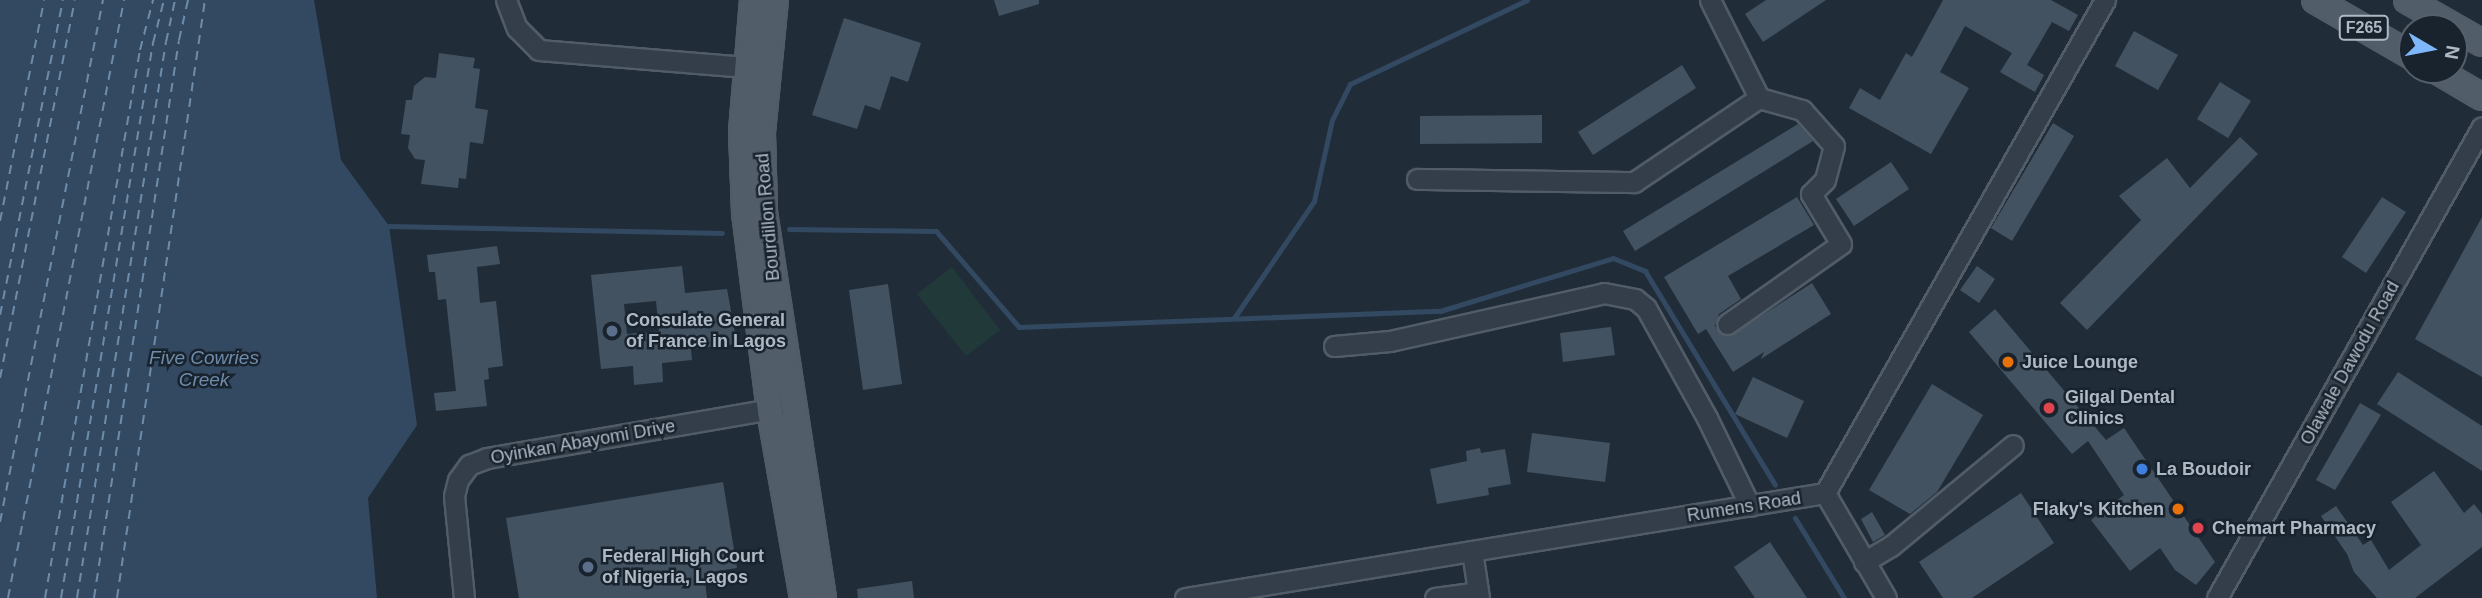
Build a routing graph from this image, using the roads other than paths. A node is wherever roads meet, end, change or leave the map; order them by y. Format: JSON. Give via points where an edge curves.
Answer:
{"nodes":[{"id":1,"x":506,"y":0,"type":"edge"},
{"id":2,"x":753,"y":0,"type":"edge"},
{"id":3,"x":775,"y":0,"type":"edge"},
{"id":4,"x":1710,"y":0,"type":"edge"},
{"id":5,"x":2105,"y":0,"type":"edge"},
{"id":6,"x":2315,"y":0,"type":"edge"},
{"id":7,"x":2407,"y":0,"type":"edge"},
{"id":8,"x":2482,"y":43,"type":"edge"},
{"id":9,"x":2398,"y":48,"type":"edge"},
{"id":10,"x":745,"y":66,"type":"junction"},
{"id":11,"x":2460,"y":84,"type":"edge"},
{"id":12,"x":2482,"y":97,"type":"edge"},
{"id":13,"x":1759,"y":98,"type":"junction"},
{"id":14,"x":2482,"y":127,"type":"edge"},
{"id":15,"x":1417,"y":179,"type":"dead end"},
{"id":16,"x":1727,"y":324,"type":"dead end"},
{"id":17,"x":1334,"y":346,"type":"dead end"},
{"id":18,"x":781,"y":407,"type":"junction"},
{"id":19,"x":2013,"y":446,"type":"dead end"},
{"id":20,"x":1825,"y":493,"type":"junction"},
{"id":21,"x":1750,"y":506,"type":"junction"},
{"id":22,"x":1472,"y":551,"type":"junction"},
{"id":23,"x":1864,"y":562,"type":"junction"},
{"id":24,"x":1478,"y":595,"type":"edge"},
{"id":25,"x":464,"y":598,"type":"edge"},
{"id":26,"x":803,"y":598,"type":"edge"},
{"id":27,"x":823,"y":598,"type":"edge"},
{"id":28,"x":1185,"y":598,"type":"edge"},
{"id":29,"x":1435,"y":598,"type":"edge"},
{"id":30,"x":1886,"y":598,"type":"edge"},
{"id":31,"x":2217,"y":598,"type":"edge"}],
"edges":[{"from":1,"to":10,"type":"street","via":[[517,28],[539,50]]},
{"from":2,"to":10,"type":"main road","name":"Bourdillon Road"},
{"from":3,"to":18,"type":"main road","name":"Bourdillon Road","via":[[762,133]]},
{"from":4,"to":13,"type":"street"},
{"from":5,"to":20,"type":"street","name":"Rumens Road"},
{"from":6,"to":9,"type":"main road","number":"F265"},
{"from":7,"to":8,"type":"main road","number":"F265"},
{"from":10,"to":18,"type":"main road","name":"Bourdillon Road","via":[[745,213]]},
{"from":11,"to":12,"type":"main road"},
{"from":13,"to":15,"type":"street","via":[[1634,182]]},
{"from":13,"to":16,"type":"street","via":[[1802,110],[1834,146],[1825,180],[1811,194],[1841,244]]},
{"from":14,"to":31,"type":"street","name":"Olawale Dawodu Road"},
{"from":17,"to":21,"type":"street","via":[[1390,341],[1604,293],[1635,299],[1646,308]]},
{"from":18,"to":25,"type":"street","name":"Oyinkan Abayomi Drive","via":[[486,458],[469,465],[454,496]]},
{"from":18,"to":26,"type":"main road","name":"Bourdillon Road"},
{"from":18,"to":27,"type":"main road","name":"Bourdillon Road"},
{"from":19,"to":23,"type":"street","via":[[1891,546]]},
{"from":20,"to":21,"type":"street","name":"Rumens Road"},
{"from":20,"to":23,"type":"street"},
{"from":21,"to":22,"type":"street","name":"Rumens Road"},
{"from":22,"to":24,"type":"street"},
{"from":22,"to":28,"type":"street","name":"Rumens Road"},
{"from":23,"to":30,"type":"street"},
{"from":24,"to":29,"type":"street"}]}
